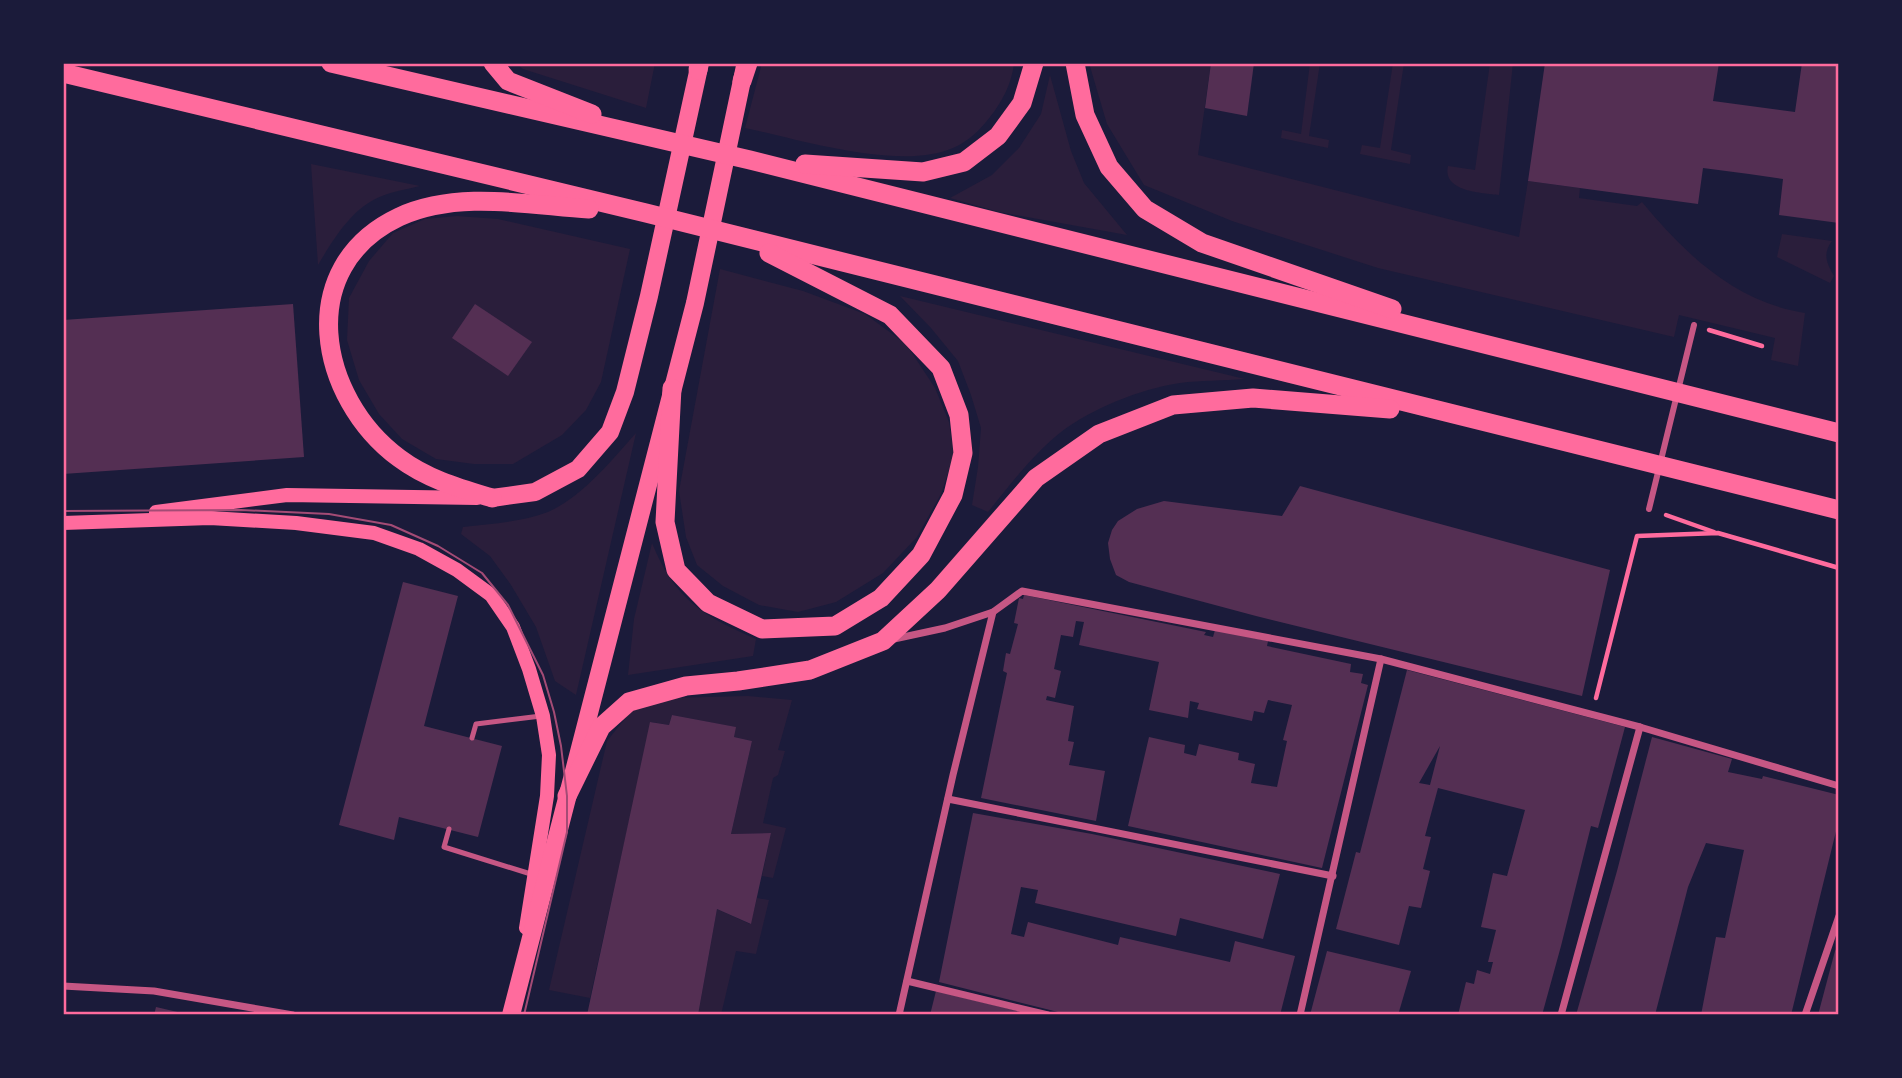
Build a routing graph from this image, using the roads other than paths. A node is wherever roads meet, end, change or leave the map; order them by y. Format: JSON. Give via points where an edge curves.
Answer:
{"nodes":[{"id":1,"x":331,"y":63,"type":"edge"},
{"id":2,"x":493,"y":63,"type":"edge"},
{"id":3,"x":1034,"y":63,"type":"edge"},
{"id":4,"x":1075,"y":63,"type":"edge"},
{"id":5,"x":699,"y":65,"type":"edge"},
{"id":6,"x":745,"y":69,"type":"edge"},
{"id":7,"x":63,"y":73,"type":"edge"},
{"id":8,"x":658,"y":139,"type":"junction"},
{"id":9,"x":750,"y":160,"type":"junction"},
{"id":10,"x":646,"y":213,"type":"junction"},
{"id":11,"x":737,"y":237,"type":"junction"},
{"id":12,"x":1693,"y":325,"type":"road end"},
{"id":13,"x":1512,"y":351,"type":"junction"},
{"id":14,"x":672,"y":388,"type":"junction"},
{"id":15,"x":1448,"y":414,"type":"junction"},
{"id":16,"x":1839,"y":433,"type":"edge"},
{"id":17,"x":492,"y":498,"type":"junction"},
{"id":18,"x":1649,"y":509,"type":"road end"},
{"id":19,"x":1839,"y":510,"type":"edge"},
{"id":20,"x":117,"y":520,"type":"junction"},
{"id":21,"x":63,"y":523,"type":"edge"},
{"id":22,"x":993,"y":612,"type":"junction"},
{"id":23,"x":883,"y":641,"type":"junction"},
{"id":24,"x":1381,"y":659,"type":"junction"},
{"id":25,"x":542,"y":716,"type":"junction"},
{"id":26,"x":1640,"y":727,"type":"junction"},
{"id":27,"x":472,"y":738,"type":"dead end"},
{"id":28,"x":1839,"y":786,"type":"edge"},
{"id":29,"x":567,"y":796,"type":"junction"},
{"id":30,"x":948,"y":799,"type":"junction"},
{"id":31,"x":449,"y":830,"type":"dead end"},
{"id":32,"x":534,"y":875,"type":"junction"},
{"id":33,"x":1333,"y":876,"type":"junction"},
{"id":34,"x":1839,"y":916,"type":"edge"},
{"id":35,"x":907,"y":981,"type":"junction"},
{"id":36,"x":63,"y":986,"type":"edge"},
{"id":37,"x":516,"y":995,"type":"junction"},
{"id":38,"x":293,"y":1015,"type":"edge"},
{"id":39,"x":512,"y":1015,"type":"edge"},
{"id":40,"x":899,"y":1015,"type":"edge"},
{"id":41,"x":1048,"y":1015,"type":"edge"},
{"id":42,"x":1300,"y":1015,"type":"edge"},
{"id":43,"x":1561,"y":1015,"type":"edge"},
{"id":44,"x":1805,"y":1015,"type":"edge"}],
"edges":[{"from":1,"to":8,"type":"highway"},
{"from":2,"to":8,"type":"highway","via":[[508,81]]},
{"from":3,"to":9,"type":"highway","via":[[1022,103],[998,136],[964,162],[923,172]]},
{"from":4,"to":13,"type":"highway","via":[[1086,115],[1109,167],[1145,209],[1202,243]]},
{"from":5,"to":17,"type":"main road","via":[[649,296],[610,432],[578,469],[536,492]]},
{"from":6,"to":14,"type":"main road"},
{"from":7,"to":10,"type":"highway"},
{"from":8,"to":9,"type":"highway"},
{"from":9,"to":13,"type":"highway"},
{"from":10,"to":11,"type":"highway"},
{"from":10,"to":17,"type":"highway","via":[[470,200],[400,217],[372,233],[349,258],[333,290],[328,326],[331,359],[345,394],[368,430],[400,458],[440,482]]},
{"from":11,"to":14,"type":"highway","via":[[890,315],[941,368],[959,415],[963,453],[953,495],[921,555],[881,598],[835,626],[762,629],[708,603],[677,570],[665,522]]},
{"from":11,"to":15,"type":"highway"},
{"from":12,"to":18,"type":"street"},
{"from":13,"to":16,"type":"highway"},
{"from":14,"to":29,"type":"main road"},
{"from":15,"to":19,"type":"highway"},
{"from":15,"to":23,"type":"highway","via":[[1254,398],[1172,405],[1099,433],[1036,478],[938,590]]},
{"from":17,"to":20,"type":"main road","via":[[287,495]]},
{"from":20,"to":21,"type":"main road"},
{"from":20,"to":25,"type":"main road","via":[[296,523],[374,533],[419,549],[491,595],[513,627]]},
{"from":22,"to":23,"type":"street"},
{"from":22,"to":24,"type":"street","via":[[1022,591]]},
{"from":22,"to":30,"type":"street"},
{"from":23,"to":29,"type":"highway","via":[[810,670],[686,686],[629,702],[601,727]]},
{"from":24,"to":26,"type":"street"},
{"from":24,"to":33,"type":"street"},
{"from":25,"to":27,"type":"lane","via":[[476,724]]},
{"from":25,"to":32,"type":"main road","via":[[549,755],[547,796]]},
{"from":26,"to":28,"type":"street"},
{"from":26,"to":43,"type":"street"},
{"from":29,"to":37,"type":"main road"},
{"from":30,"to":33,"type":"street"},
{"from":30,"to":35,"type":"street"},
{"from":31,"to":32,"type":"lane","via":[[444,848]]},
{"from":32,"to":37,"type":"main road"},
{"from":33,"to":42,"type":"street"},
{"from":34,"to":44,"type":"street"},
{"from":35,"to":40,"type":"street"},
{"from":35,"to":41,"type":"street"},
{"from":36,"to":38,"type":"street","via":[[154,991]]},
{"from":37,"to":39,"type":"main road"}]}
